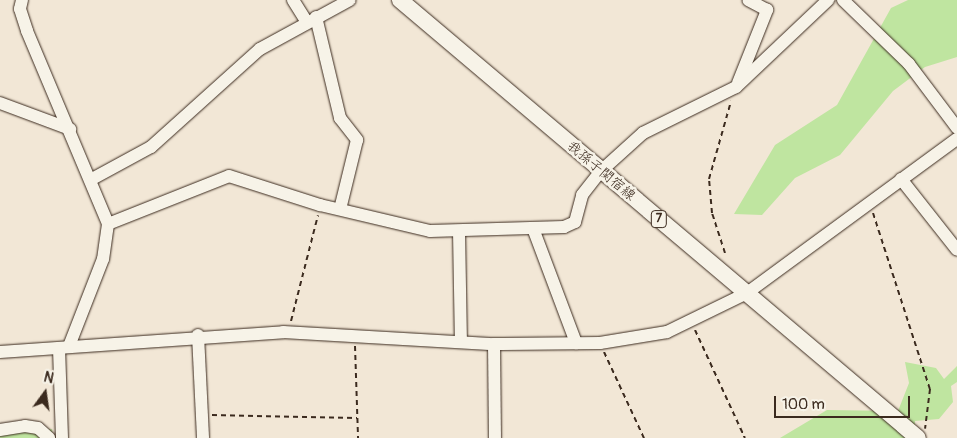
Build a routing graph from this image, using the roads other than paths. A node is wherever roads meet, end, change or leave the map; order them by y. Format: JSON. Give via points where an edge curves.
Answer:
{"nodes":[{"id":1,"x":22,"y":0,"type":"edge"},
{"id":2,"x":293,"y":0,"type":"edge"},
{"id":3,"x":350,"y":0,"type":"edge"},
{"id":4,"x":400,"y":0,"type":"edge"},
{"id":5,"x":748,"y":0,"type":"edge"},
{"id":6,"x":828,"y":0,"type":"edge"},
{"id":7,"x":844,"y":0,"type":"edge"},
{"id":8,"x":770,"y":5,"type":"edge"},
{"id":9,"x":312,"y":20,"type":"junction"},
{"id":10,"x":736,"y":87,"type":"junction"},
{"id":11,"x":0,"y":103,"type":"edge"},
{"id":12,"x":957,"y":128,"type":"edge"},
{"id":13,"x":70,"y":129,"type":"junction"},
{"id":14,"x":957,"y":139,"type":"edge"},
{"id":15,"x":601,"y":171,"type":"junction"},
{"id":16,"x":92,"y":179,"type":"junction"},
{"id":17,"x":901,"y":179,"type":"junction"},
{"id":18,"x":340,"y":209,"type":"junction"},
{"id":19,"x":108,"y":224,"type":"junction"},
{"id":20,"x":459,"y":231,"type":"junction"},
{"id":21,"x":534,"y":231,"type":"junction"},
{"id":22,"x":957,"y":250,"type":"edge"},
{"id":23,"x":747,"y":293,"type":"junction"},
{"id":24,"x":198,"y":335,"type":"junction"},
{"id":25,"x":462,"y":342,"type":"junction"},
{"id":26,"x":576,"y":343,"type":"junction"},
{"id":27,"x":494,"y":344,"type":"junction"},
{"id":28,"x":64,"y":347,"type":"junction"},
{"id":29,"x":0,"y":352,"type":"edge"},
{"id":30,"x":0,"y":430,"type":"edge"},
{"id":31,"x":921,"y":436,"type":"edge"},
{"id":32,"x":48,"y":438,"type":"edge"},
{"id":33,"x":62,"y":438,"type":"edge"},
{"id":34,"x":203,"y":438,"type":"edge"},
{"id":35,"x":495,"y":438,"type":"edge"}],
"edges":[{"from":1,"to":13,"type":"street","via":[[20,9],[27,31]]},
{"from":2,"to":9,"type":"street"},
{"from":3,"to":9,"type":"street"},
{"from":4,"to":15,"type":"main road","name":"我孫子関宿線","number":"7"},
{"from":5,"to":8,"type":"street"},
{"from":6,"to":10,"type":"street"},
{"from":7,"to":12,"type":"street","via":[[909,64]]},
{"from":8,"to":10,"type":"street"},
{"from":9,"to":16,"type":"street","via":[[232,69],[151,147]]},
{"from":9,"to":18,"type":"street","via":[[340,118],[357,140]]},
{"from":10,"to":15,"type":"street","via":[[643,134]]},
{"from":11,"to":13,"type":"street"},
{"from":13,"to":16,"type":"street"},
{"from":14,"to":17,"type":"street"},
{"from":15,"to":21,"type":"street","via":[[582,195],[575,222]]},
{"from":15,"to":23,"type":"main road","name":"我孫子関宿線","number":"7"},
{"from":16,"to":19,"type":"street"},
{"from":17,"to":22,"type":"street"},
{"from":17,"to":23,"type":"street"},
{"from":18,"to":19,"type":"street","via":[[229,176]]},
{"from":18,"to":20,"type":"street","via":[[430,231]]},
{"from":19,"to":28,"type":"street","via":[[103,259]]},
{"from":20,"to":21,"type":"street"},
{"from":20,"to":25,"type":"street"},
{"from":21,"to":26,"type":"street"},
{"from":23,"to":26,"type":"street","via":[[692,324],[600,343]]},
{"from":23,"to":31,"type":"main road","name":"我孫子関宿線","number":"7"},
{"from":24,"to":25,"type":"street","via":[[288,332]]},
{"from":24,"to":28,"type":"street"},
{"from":24,"to":34,"type":"street"},
{"from":25,"to":27,"type":"street"},
{"from":26,"to":27,"type":"street"},
{"from":27,"to":35,"type":"street"},
{"from":28,"to":29,"type":"street"},
{"from":28,"to":33,"type":"street"},
{"from":30,"to":32,"type":"street","via":[[25,426],[38,428]]}]}
